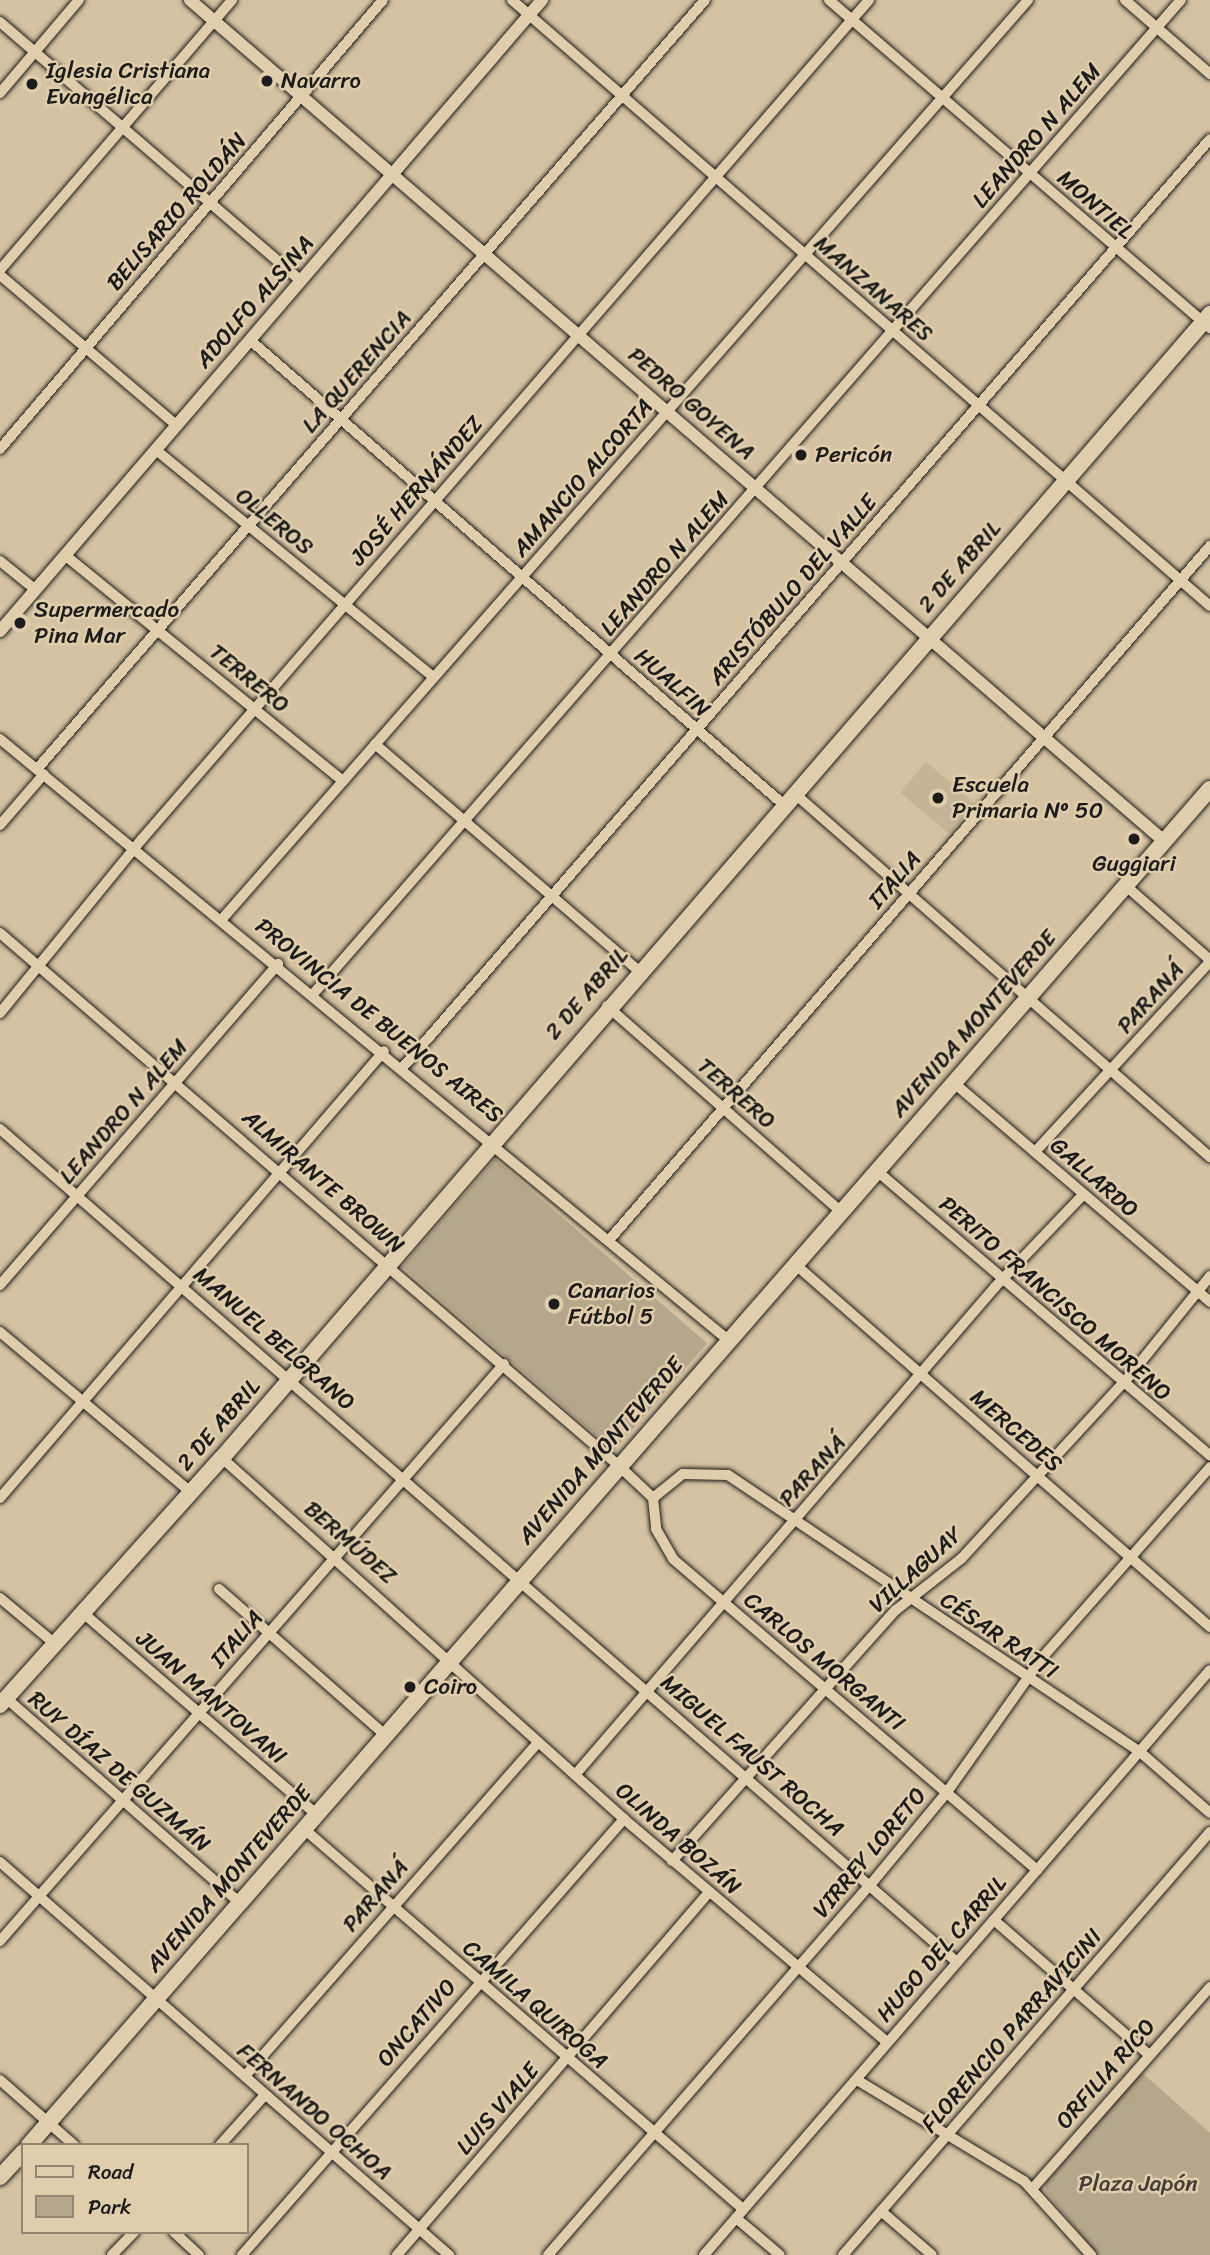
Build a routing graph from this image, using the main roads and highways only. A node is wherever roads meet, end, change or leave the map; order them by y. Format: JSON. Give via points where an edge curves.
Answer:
{"nodes":[{"id":1,"x":1207,"y":322,"type":"edge"},
{"id":2,"x":1207,"y":798,"type":"edge"},
{"id":3,"x":3,"y":1701,"type":"edge"},
{"id":4,"x":31,"y":2143,"type":"edge"},
{"id":5,"x":21,"y":2154,"type":"edge"},
{"id":6,"x":0,"y":2177,"type":"edge"}],
"edges":[{"from":1,"to":3,"type":"main road","name":"2 DE ABRIL","via":[[638,970],[222,1458]]},
{"from":2,"to":4,"type":"main road","name":"AVENIDA MONTEVERDE","via":[[1125,885]]},
{"from":5,"to":6,"type":"main road"}]}
